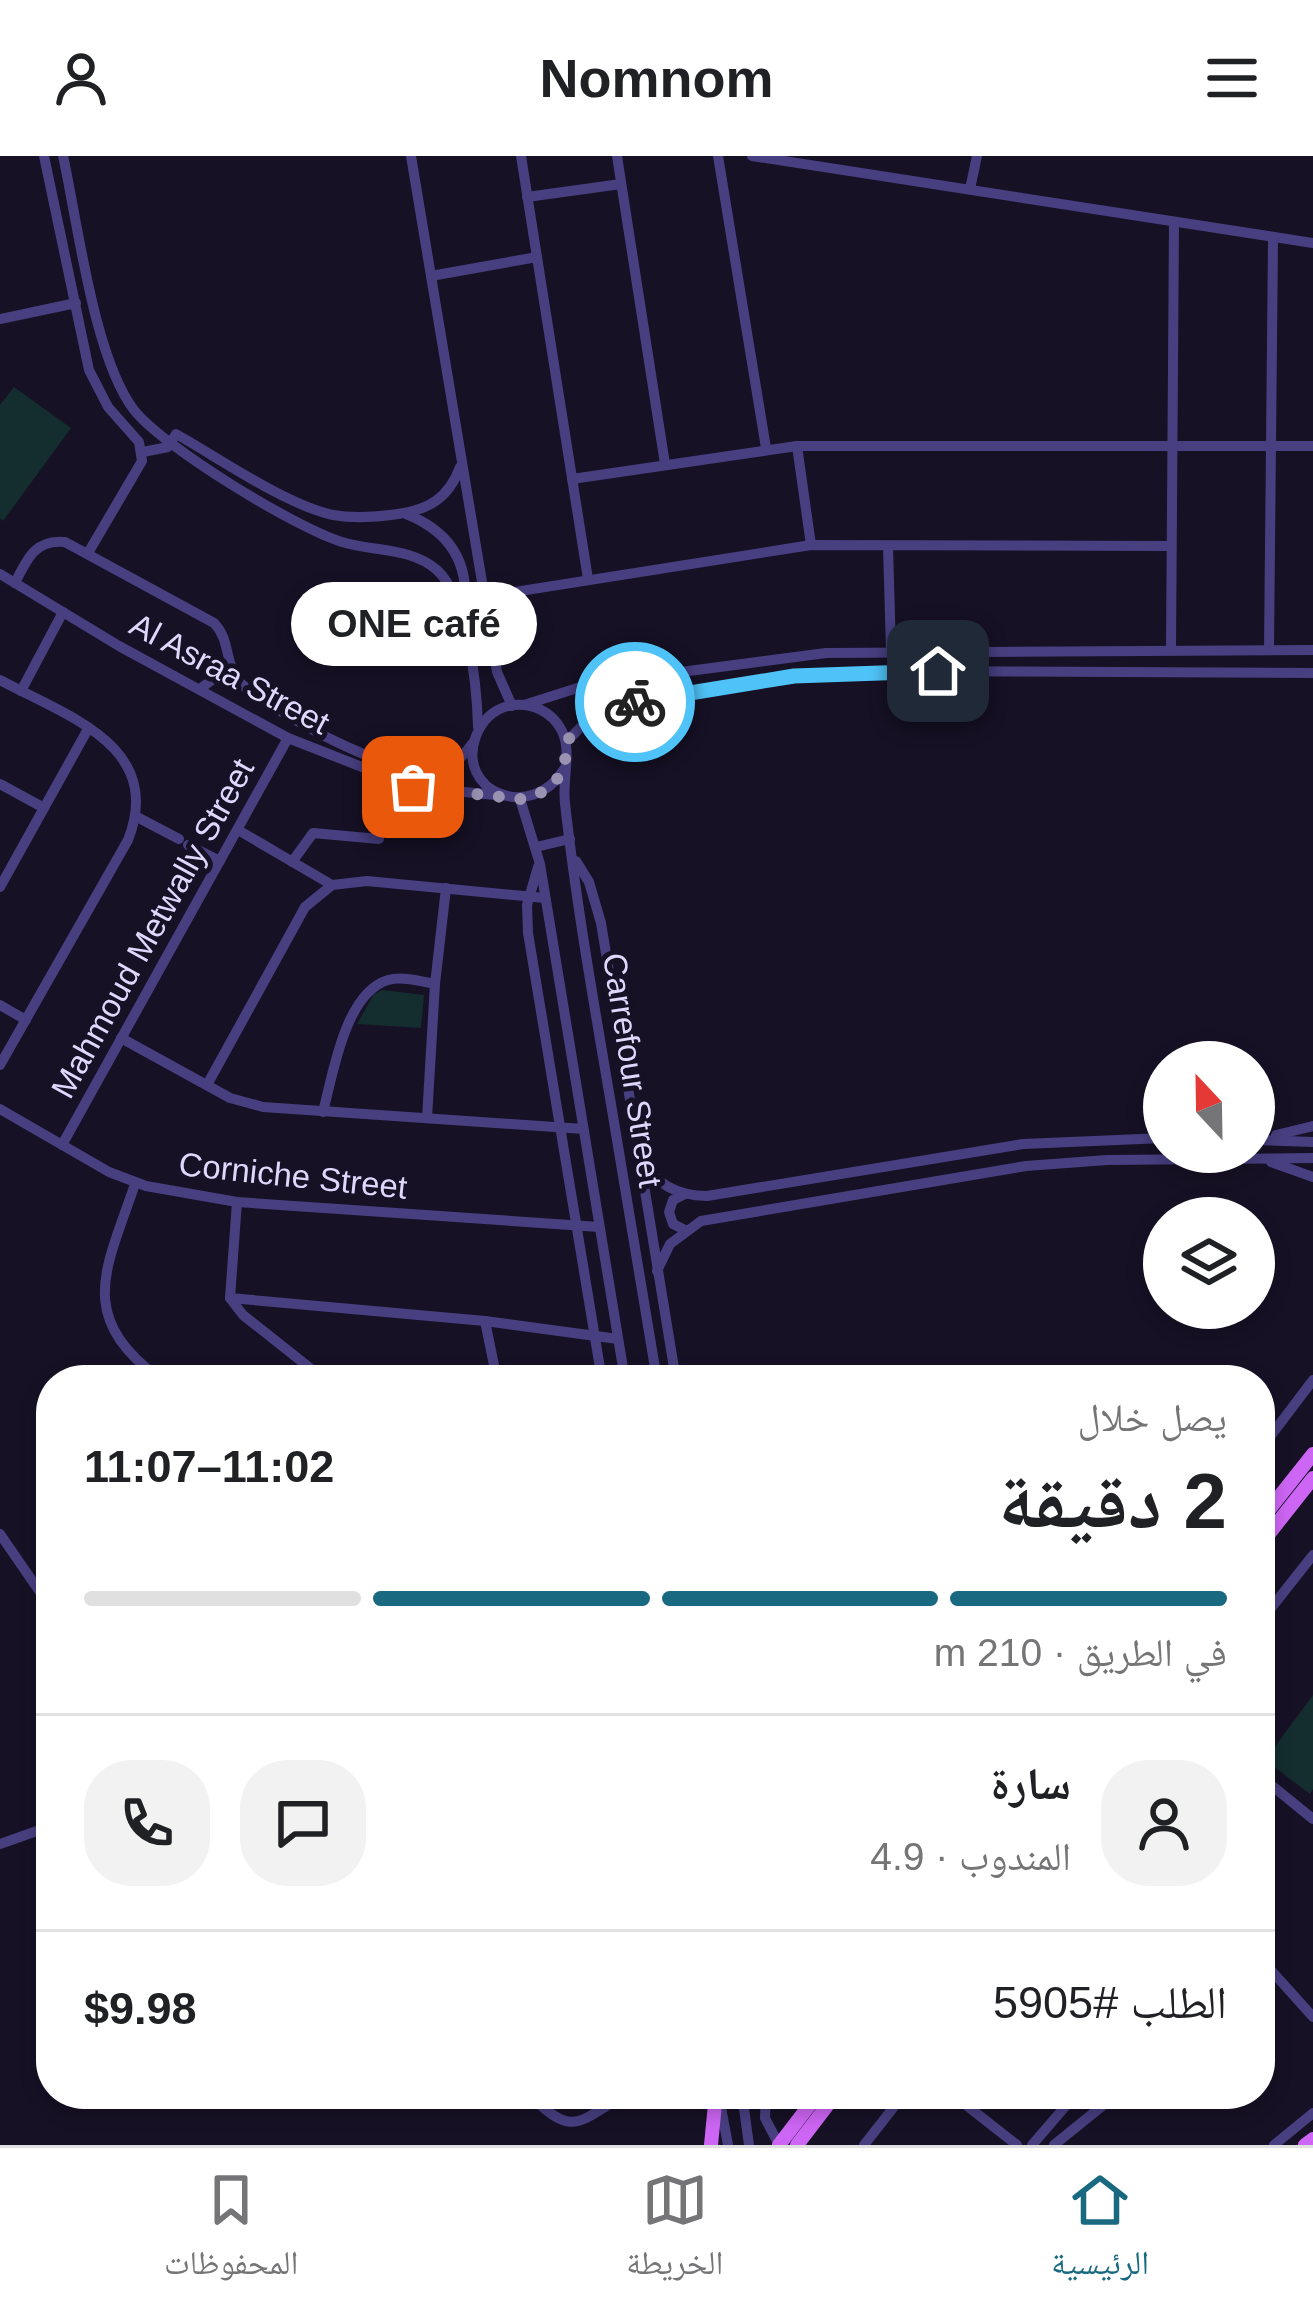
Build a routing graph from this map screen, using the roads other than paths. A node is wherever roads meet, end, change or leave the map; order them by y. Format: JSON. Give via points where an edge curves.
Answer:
{"nodes":[{"id":1,"x":44,"y":156,"type":"edge"},
{"id":2,"x":63,"y":156,"type":"edge"},
{"id":3,"x":411,"y":156,"type":"edge"},
{"id":4,"x":521,"y":156,"type":"edge"},
{"id":5,"x":616,"y":156,"type":"edge"},
{"id":6,"x":718,"y":156,"type":"edge"},
{"id":7,"x":752,"y":156,"type":"edge"},
{"id":8,"x":977,"y":156,"type":"edge"},
{"id":9,"x":621,"y":184,"type":"junction"},
{"id":10,"x":970,"y":189,"type":"junction"},
{"id":11,"x":527,"y":196,"type":"junction"},
{"id":12,"x":1174,"y":222,"type":"junction"},
{"id":13,"x":1273,"y":238,"type":"junction"},
{"id":14,"x":1313,"y":243,"type":"edge"},
{"id":15,"x":537,"y":257,"type":"junction"},
{"id":16,"x":430,"y":276,"type":"junction"},
{"id":17,"x":76,"y":302,"type":"junction"},
{"id":18,"x":0,"y":319,"type":"edge"},
{"id":19,"x":797,"y":446,"type":"junction"},
{"id":20,"x":1313,"y":446,"type":"edge"},
{"id":21,"x":1272,"y":447,"type":"junction"},
{"id":22,"x":766,"y":448,"type":"junction"},
{"id":23,"x":1172,"y":448,"type":"junction"},
{"id":24,"x":143,"y":452,"type":"junction"},
{"id":25,"x":461,"y":464,"type":"junction"},
{"id":26,"x":665,"y":464,"type":"junction"},
{"id":27,"x":572,"y":479,"type":"junction"},
{"id":28,"x":403,"y":513,"type":"junction"},
{"id":29,"x":812,"y":545,"type":"junction"},
{"id":30,"x":888,"y":546,"type":"junction"},
{"id":31,"x":1172,"y":547,"type":"junction"},
{"id":32,"x":88,"y":553,"type":"junction"},
{"id":33,"x":0,"y":574,"type":"edge"},
{"id":34,"x":587,"y":579,"type":"junction"},
{"id":35,"x":15,"y":583,"type":"junction"},
{"id":36,"x":483,"y":597,"type":"junction"},
{"id":37,"x":63,"y":612,"type":"junction"},
{"id":38,"x":462,"y":622,"type":"junction"},
{"id":39,"x":1171,"y":650,"type":"junction"},
{"id":40,"x":1269,"y":650,"type":"junction"},
{"id":41,"x":1313,"y":650,"type":"edge"},
{"id":42,"x":891,"y":651,"type":"junction"},
{"id":43,"x":230,"y":668,"type":"junction"},
{"id":44,"x":1313,"y":673,"type":"edge"},
{"id":45,"x":0,"y":680,"type":"edge"},
{"id":46,"x":499,"y":681,"type":"junction"},
{"id":47,"x":201,"y":688,"type":"junction"},
{"id":48,"x":475,"y":688,"type":"junction"},
{"id":49,"x":21,"y":691,"type":"junction"},
{"id":50,"x":595,"y":698,"type":"junction"},
{"id":51,"x":518,"y":705,"type":"junction"},
{"id":52,"x":88,"y":729,"type":"junction"},
{"id":53,"x":476,"y":736,"type":"junction"},
{"id":54,"x":288,"y":738,"type":"junction"},
{"id":55,"x":566,"y":742,"type":"junction"},
{"id":56,"x":563,"y":769,"type":"junction"},
{"id":57,"x":0,"y":784,"type":"edge"},
{"id":58,"x":502,"y":795,"type":"junction"},
{"id":59,"x":520,"y":799,"type":"junction"},
{"id":60,"x":44,"y":808,"type":"junction"},
{"id":61,"x":137,"y":817,"type":"junction"},
{"id":62,"x":238,"y":830,"type":"junction"},
{"id":63,"x":379,"y":839,"type":"dead end"},
{"id":64,"x":570,"y":839,"type":"junction"},
{"id":65,"x":536,"y":847,"type":"junction"},
{"id":66,"x":573,"y":857,"type":"junction"},
{"id":67,"x":220,"y":861,"type":"junction"},
{"id":68,"x":292,"y":862,"type":"junction"},
{"id":69,"x":540,"y":864,"type":"junction"},
{"id":70,"x":332,"y":885,"type":"junction"},
{"id":71,"x":0,"y":886,"type":"edge"},
{"id":72,"x":446,"y":888,"type":"junction"},
{"id":73,"x":528,"y":897,"type":"junction"},
{"id":74,"x":545,"y":898,"type":"junction"},
{"id":75,"x":435,"y":984,"type":"junction"},
{"id":76,"x":0,"y":1005,"type":"edge"},
{"id":77,"x":26,"y":1020,"type":"junction"},
{"id":78,"x":599,"y":1030,"type":"junction"},
{"id":79,"x":121,"y":1038,"type":"junction"},
{"id":80,"x":0,"y":1065,"type":"edge"},
{"id":81,"x":626,"y":1074,"type":"junction"},
{"id":82,"x":207,"y":1085,"type":"junction"},
{"id":83,"x":0,"y":1109,"type":"edge"},
{"id":84,"x":323,"y":1112,"type":"junction"},
{"id":85,"x":427,"y":1118,"type":"junction"},
{"id":86,"x":1313,"y":1126,"type":"edge"},
{"id":87,"x":560,"y":1128,"type":"junction"},
{"id":88,"x":583,"y":1129,"type":"junction"},
{"id":89,"x":1275,"y":1135,"type":"edge"},
{"id":90,"x":1143,"y":1139,"type":"edge"},
{"id":91,"x":1275,"y":1141,"type":"edge"},
{"id":92,"x":1313,"y":1142,"type":"edge"},
{"id":93,"x":62,"y":1144,"type":"junction"},
{"id":94,"x":1275,"y":1157,"type":"edge"},
{"id":95,"x":640,"y":1158,"type":"junction"},
{"id":96,"x":1313,"y":1158,"type":"edge"},
{"id":97,"x":1143,"y":1161,"type":"edge"},
{"id":98,"x":1275,"y":1163,"type":"edge"},
{"id":99,"x":1313,"y":1177,"type":"edge"},
{"id":100,"x":134,"y":1184,"type":"junction"},
{"id":101,"x":685,"y":1194,"type":"junction"},
{"id":102,"x":237,"y":1202,"type":"junction"},
{"id":103,"x":576,"y":1226,"type":"junction"},
{"id":104,"x":599,"y":1227,"type":"junction"},
{"id":105,"x":685,"y":1230,"type":"junction"},
{"id":106,"x":657,"y":1270,"type":"junction"},
{"id":107,"x":230,"y":1298,"type":"junction"},
{"id":108,"x":485,"y":1321,"type":"junction"},
{"id":109,"x":594,"y":1334,"type":"junction"},
{"id":110,"x":618,"y":1339,"type":"junction"},
{"id":111,"x":671,"y":1352,"type":"junction"},
{"id":112,"x":141,"y":1365,"type":"edge"},
{"id":113,"x":306,"y":1365,"type":"edge"},
{"id":114,"x":494,"y":1365,"type":"edge"},
{"id":115,"x":599,"y":1365,"type":"edge"},
{"id":116,"x":622,"y":1365,"type":"edge"},
{"id":117,"x":655,"y":1365,"type":"edge"},
{"id":118,"x":664,"y":1365,"type":"edge"},
{"id":119,"x":673,"y":1365,"type":"edge"},
{"id":120,"x":1313,"y":1380,"type":"edge"},
{"id":121,"x":1275,"y":1430,"type":"edge"},
{"id":122,"x":1313,"y":1454,"type":"edge"},
{"id":123,"x":1313,"y":1478,"type":"edge"},
{"id":124,"x":1275,"y":1502,"type":"edge"},
{"id":125,"x":1275,"y":1526,"type":"edge"},
{"id":126,"x":0,"y":1534,"type":"edge"},
{"id":127,"x":1312,"y":1558,"type":"edge"},
{"id":128,"x":36,"y":1586,"type":"edge"},
{"id":129,"x":1275,"y":1604,"type":"edge"},
{"id":130,"x":1275,"y":1788,"type":"edge"},
{"id":131,"x":1313,"y":1819,"type":"edge"},
{"id":132,"x":36,"y":1831,"type":"edge"},
{"id":133,"x":0,"y":1844,"type":"edge"},
{"id":134,"x":1275,"y":1975,"type":"edge"},
{"id":135,"x":1313,"y":2017,"type":"edge"},
{"id":136,"x":544,"y":2109,"type":"edge"},
{"id":137,"x":600,"y":2109,"type":"edge"},
{"id":138,"x":715,"y":2109,"type":"edge"},
{"id":139,"x":720,"y":2109,"type":"edge"},
{"id":140,"x":744,"y":2109,"type":"edge"},
{"id":141,"x":765,"y":2109,"type":"edge"},
{"id":142,"x":807,"y":2109,"type":"edge"},
{"id":143,"x":825,"y":2109,"type":"edge"},
{"id":144,"x":892,"y":2109,"type":"edge"},
{"id":145,"x":971,"y":2109,"type":"edge"},
{"id":146,"x":1063,"y":2109,"type":"edge"},
{"id":147,"x":1098,"y":2109,"type":"edge"},
{"id":148,"x":1313,"y":2113,"type":"edge"},
{"id":149,"x":1065,"y":2134,"type":"junction"},
{"id":150,"x":1313,"y":2139,"type":"edge"},
{"id":151,"x":711,"y":2145,"type":"edge"},
{"id":152,"x":728,"y":2145,"type":"edge"},
{"id":153,"x":749,"y":2145,"type":"edge"},
{"id":154,"x":779,"y":2145,"type":"edge"},
{"id":155,"x":797,"y":2145,"type":"edge"},
{"id":156,"x":864,"y":2145,"type":"edge"},
{"id":157,"x":1017,"y":2145,"type":"edge"},
{"id":158,"x":1032,"y":2145,"type":"edge"},
{"id":159,"x":1054,"y":2145,"type":"edge"},
{"id":160,"x":1075,"y":2145,"type":"edge"},
{"id":161,"x":1274,"y":2145,"type":"edge"},
{"id":162,"x":1305,"y":2145,"type":"edge"}],
"edges":[{"from":1,"to":17,"type":"street"},
{"from":2,"to":38,"type":"street","via":[[107,358],[122,392],[159,436],[344,543],[426,562],[448,582]]},
{"from":3,"to":16,"type":"street"},
{"from":4,"to":11,"type":"street"},
{"from":5,"to":9,"type":"street"},
{"from":6,"to":22,"type":"street"},
{"from":7,"to":10,"type":"street"},
{"from":8,"to":10,"type":"street"},
{"from":9,"to":11,"type":"street"},
{"from":9,"to":26,"type":"street"},
{"from":10,"to":12,"type":"street"},
{"from":11,"to":15,"type":"street"},
{"from":12,"to":13,"type":"street"},
{"from":12,"to":23,"type":"street"},
{"from":13,"to":14,"type":"street"},
{"from":13,"to":21,"type":"street"},
{"from":15,"to":16,"type":"street"},
{"from":15,"to":27,"type":"street"},
{"from":16,"to":25,"type":"street"},
{"from":17,"to":18,"type":"street"},
{"from":17,"to":24,"type":"street","via":[[94,383]]},
{"from":19,"to":22,"type":"street"},
{"from":19,"to":23,"type":"street"},
{"from":19,"to":29,"type":"street"},
{"from":20,"to":21,"type":"street"},
{"from":21,"to":23,"type":"street"},
{"from":21,"to":40,"type":"street"},
{"from":22,"to":26,"type":"street"},
{"from":23,"to":31,"type":"street"},
{"from":24,"to":28,"type":"street","via":[[163,449],[177,435],[322,512]]},
{"from":24,"to":32,"type":"street"},
{"from":25,"to":28,"type":"street","via":[[446,493]]},
{"from":25,"to":36,"type":"street"},
{"from":26,"to":27,"type":"street"},
{"from":27,"to":34,"type":"street"},
{"from":28,"to":38,"type":"street","via":[[437,532],[458,558],[467,585]]},
{"from":29,"to":30,"type":"street"},
{"from":29,"to":34,"type":"street"},
{"from":30,"to":31,"type":"street"},
{"from":30,"to":42,"type":"street"},
{"from":31,"to":39,"type":"street"},
{"from":32,"to":35,"type":"street","name":"Al Asraa Street","via":[[45,543]]},
{"from":32,"to":43,"type":"street","name":"Al Asraa Street","via":[[214,623]]},
{"from":33,"to":35,"type":"street","name":"Al Asraa Street"},
{"from":34,"to":36,"type":"street"},
{"from":35,"to":37,"type":"street","name":"Al Asraa Street"},
{"from":36,"to":46,"type":"street"},
{"from":37,"to":47,"type":"street","name":"Al Asraa Street"},
{"from":37,"to":49,"type":"street"},
{"from":38,"to":48,"type":"street"},
{"from":39,"to":40,"type":"street"},
{"from":39,"to":42,"type":"street"},
{"from":40,"to":41,"type":"street"},
{"from":42,"to":50,"type":"street","via":[[793,656]]},
{"from":43,"to":47,"type":"street"},
{"from":43,"to":53,"type":"street","name":"Al Asraa Street","via":[[242,685],[313,729],[397,765],[443,768]]},
{"from":44,"to":50,"type":"street","via":[[827,673],[631,703]]},
{"from":45,"to":49,"type":"street"},
{"from":46,"to":48,"type":"street","via":[[491,690]]},
{"from":46,"to":51,"type":"street"},
{"from":47,"to":54,"type":"street","name":"Al Asraa Street"},
{"from":48,"to":53,"type":"street"},
{"from":49,"to":52,"type":"street"},
{"from":50,"to":51,"type":"street"},
{"from":50,"to":55,"type":"street"},
{"from":51,"to":53,"type":"street","via":[[492,714]]},
{"from":51,"to":55,"type":"street","via":[[555,720]]},
{"from":52,"to":60,"type":"street"},
{"from":52,"to":61,"type":"street","via":[[107,739],[133,774]]},
{"from":53,"to":58,"type":"street","via":[[472,755],[482,779]]},
{"from":54,"to":58,"type":"street","name":"Al Asraa Street","via":[[413,787]]},
{"from":54,"to":62,"type":"street","name":"Mahmoud Metwally Street"},
{"from":55,"to":56,"type":"street"},
{"from":56,"to":59,"type":"street","via":[[546,790]]},
{"from":56,"to":64,"type":"street","name":"Carrefour Street"},
{"from":57,"to":60,"type":"street"},
{"from":58,"to":59,"type":"street"},
{"from":59,"to":65,"type":"street","name":"Carrefour Street"},
{"from":60,"to":71,"type":"street"},
{"from":61,"to":67,"type":"street"},
{"from":61,"to":77,"type":"street"},
{"from":62,"to":67,"type":"street","name":"Mahmoud Metwally Street"},
{"from":62,"to":68,"type":"street"},
{"from":63,"to":68,"type":"street","via":[[313,833]]},
{"from":64,"to":65,"type":"street"},
{"from":64,"to":66,"type":"street","name":"Carrefour Street"},
{"from":65,"to":69,"type":"street","name":"Carrefour Street"},
{"from":66,"to":78,"type":"street","name":"Carrefour Street"},
{"from":66,"to":81,"type":"street","via":[[598,909]]},
{"from":67,"to":79,"type":"street","name":"Mahmoud Metwally Street"},
{"from":68,"to":70,"type":"street"},
{"from":69,"to":73,"type":"street"},
{"from":69,"to":74,"type":"street","name":"Carrefour Street"},
{"from":70,"to":72,"type":"street"},
{"from":70,"to":82,"type":"street","via":[[305,908]]},
{"from":72,"to":73,"type":"street"},
{"from":72,"to":75,"type":"street"},
{"from":73,"to":74,"type":"street"},
{"from":73,"to":87,"type":"street"},
{"from":74,"to":88,"type":"street","name":"Carrefour Street"},
{"from":75,"to":84,"type":"street","via":[[399,978],[366,994],[343,1036]]},
{"from":75,"to":85,"type":"street"},
{"from":76,"to":77,"type":"street"},
{"from":77,"to":80,"type":"street"},
{"from":78,"to":81,"type":"street"},
{"from":78,"to":117,"type":"street","name":"Carrefour Street"},
{"from":79,"to":82,"type":"street"},
{"from":79,"to":93,"type":"street","name":"Mahmoud Metwally Street"},
{"from":81,"to":95,"type":"street"},
{"from":82,"to":84,"type":"street","via":[[263,1107]]},
{"from":83,"to":93,"type":"street","name":"Corniche Street"},
{"from":84,"to":85,"type":"street"},
{"from":85,"to":87,"type":"street"},
{"from":86,"to":89,"type":"street"},
{"from":87,"to":88,"type":"street"},
{"from":87,"to":103,"type":"street"},
{"from":88,"to":104,"type":"street","name":"Carrefour Street"},
{"from":90,"to":101,"type":"street","via":[[1003,1147]]},
{"from":91,"to":92,"type":"street"},
{"from":93,"to":100,"type":"street","name":"Corniche Street"},
{"from":94,"to":96,"type":"street"},
{"from":95,"to":101,"type":"street","via":[[663,1185]]},
{"from":95,"to":106,"type":"street"},
{"from":97,"to":105,"type":"street","via":[[1026,1166],[710,1219]]},
{"from":98,"to":99,"type":"street"},
{"from":100,"to":102,"type":"street","name":"Corniche Street"},
{"from":100,"to":112,"type":"street","via":[[104,1286],[115,1337]]},
{"from":101,"to":105,"type":"street","via":[[669,1212]]},
{"from":102,"to":103,"type":"street","name":"Corniche Street"},
{"from":102,"to":107,"type":"street"},
{"from":103,"to":104,"type":"street","name":"Corniche Street"},
{"from":103,"to":109,"type":"street"},
{"from":104,"to":110,"type":"street","name":"Carrefour Street"},
{"from":105,"to":106,"type":"street"},
{"from":106,"to":111,"type":"street"},
{"from":107,"to":108,"type":"street"},
{"from":107,"to":113,"type":"street"},
{"from":108,"to":109,"type":"street"},
{"from":108,"to":114,"type":"street"},
{"from":109,"to":110,"type":"street"},
{"from":109,"to":115,"type":"street"},
{"from":110,"to":116,"type":"street","name":"Carrefour Street"},
{"from":111,"to":118,"type":"street"},
{"from":111,"to":119,"type":"street"},
{"from":120,"to":121,"type":"street"},
{"from":122,"to":124,"type":"main road"},
{"from":123,"to":125,"type":"main road"},
{"from":126,"to":128,"type":"street"},
{"from":127,"to":129,"type":"street"},
{"from":130,"to":131,"type":"street"},
{"from":132,"to":133,"type":"street"},
{"from":134,"to":135,"type":"street"},
{"from":136,"to":137,"type":"street","via":[[566,2123]]},
{"from":138,"to":151,"type":"main road"},
{"from":139,"to":152,"type":"street"},
{"from":140,"to":153,"type":"street"},
{"from":141,"to":154,"type":"street"},
{"from":142,"to":154,"type":"main road"},
{"from":143,"to":155,"type":"main road"},
{"from":144,"to":156,"type":"street"},
{"from":145,"to":157,"type":"street"},
{"from":146,"to":158,"type":"street"},
{"from":147,"to":149,"type":"street"},
{"from":148,"to":161,"type":"street"},
{"from":149,"to":159,"type":"street"},
{"from":149,"to":160,"type":"street"},
{"from":150,"to":162,"type":"main road"}]}
